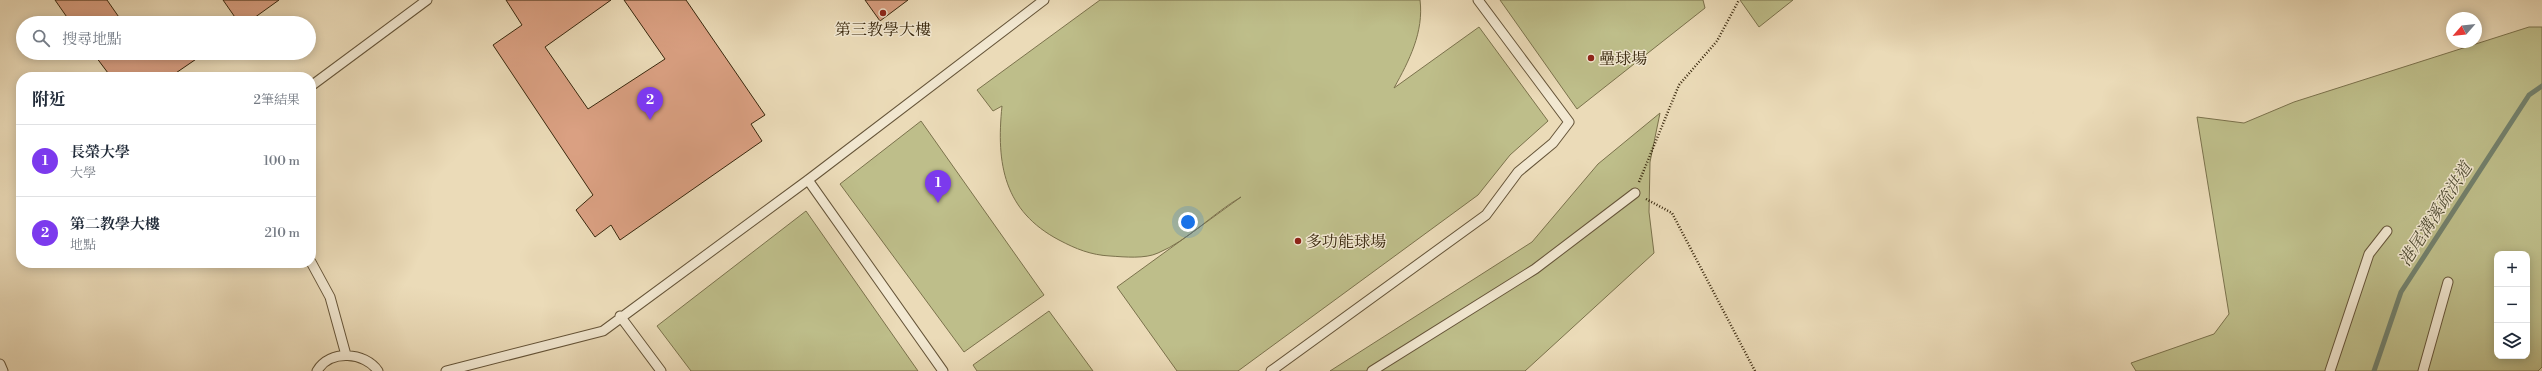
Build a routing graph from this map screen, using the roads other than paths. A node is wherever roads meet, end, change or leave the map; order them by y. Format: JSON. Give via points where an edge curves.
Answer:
{"nodes":[{"id":1,"x":427,"y":0,"type":"edge"},
{"id":2,"x":1044,"y":0,"type":"edge"},
{"id":3,"x":1478,"y":0,"type":"edge"},
{"id":4,"x":316,"y":82,"type":"edge"},
{"id":5,"x":808,"y":180,"type":"junction"},
{"id":6,"x":1635,"y":194,"type":"road end"},
{"id":7,"x":2388,"y":231,"type":"dead end"},
{"id":8,"x":314,"y":268,"type":"edge"},
{"id":9,"x":2448,"y":282,"type":"dead end"},
{"id":10,"x":620,"y":316,"type":"junction"},
{"id":11,"x":346,"y":355,"type":"junction"},
{"id":12,"x":0,"y":364,"type":"edge"},
{"id":13,"x":3,"y":371,"type":"edge"},
{"id":14,"x":317,"y":371,"type":"edge"},
{"id":15,"x":378,"y":371,"type":"edge"},
{"id":16,"x":446,"y":371,"type":"edge"},
{"id":17,"x":661,"y":371,"type":"edge"},
{"id":18,"x":943,"y":371,"type":"edge"},
{"id":19,"x":1271,"y":371,"type":"edge"},
{"id":20,"x":1372,"y":371,"type":"edge"},
{"id":21,"x":2330,"y":371,"type":"edge"},
{"id":22,"x":2423,"y":371,"type":"edge"}],
"edges":[{"from":1,"to":4,"type":"lane"},
{"from":2,"to":5,"type":"lane"},
{"from":3,"to":19,"type":"lane","via":[[1569,122],[1553,143],[1518,172],[1486,216]]},
{"from":5,"to":10,"type":"lane"},
{"from":5,"to":18,"type":"lane"},
{"from":6,"to":20,"type":"lane","via":[[1535,269]]},
{"from":7,"to":21,"type":"lane","via":[[2369,254]]},
{"from":8,"to":11,"type":"lane","via":[[330,297]]},
{"from":9,"to":22,"type":"lane"},
{"from":10,"to":16,"type":"lane","via":[[603,331]]},
{"from":10,"to":17,"type":"lane"},
{"from":11,"to":14,"type":"lane","via":[[331,359]]},
{"from":11,"to":15,"type":"lane","via":[[361,357],[374,365]]},
{"from":12,"to":13,"type":"lane"}]}
